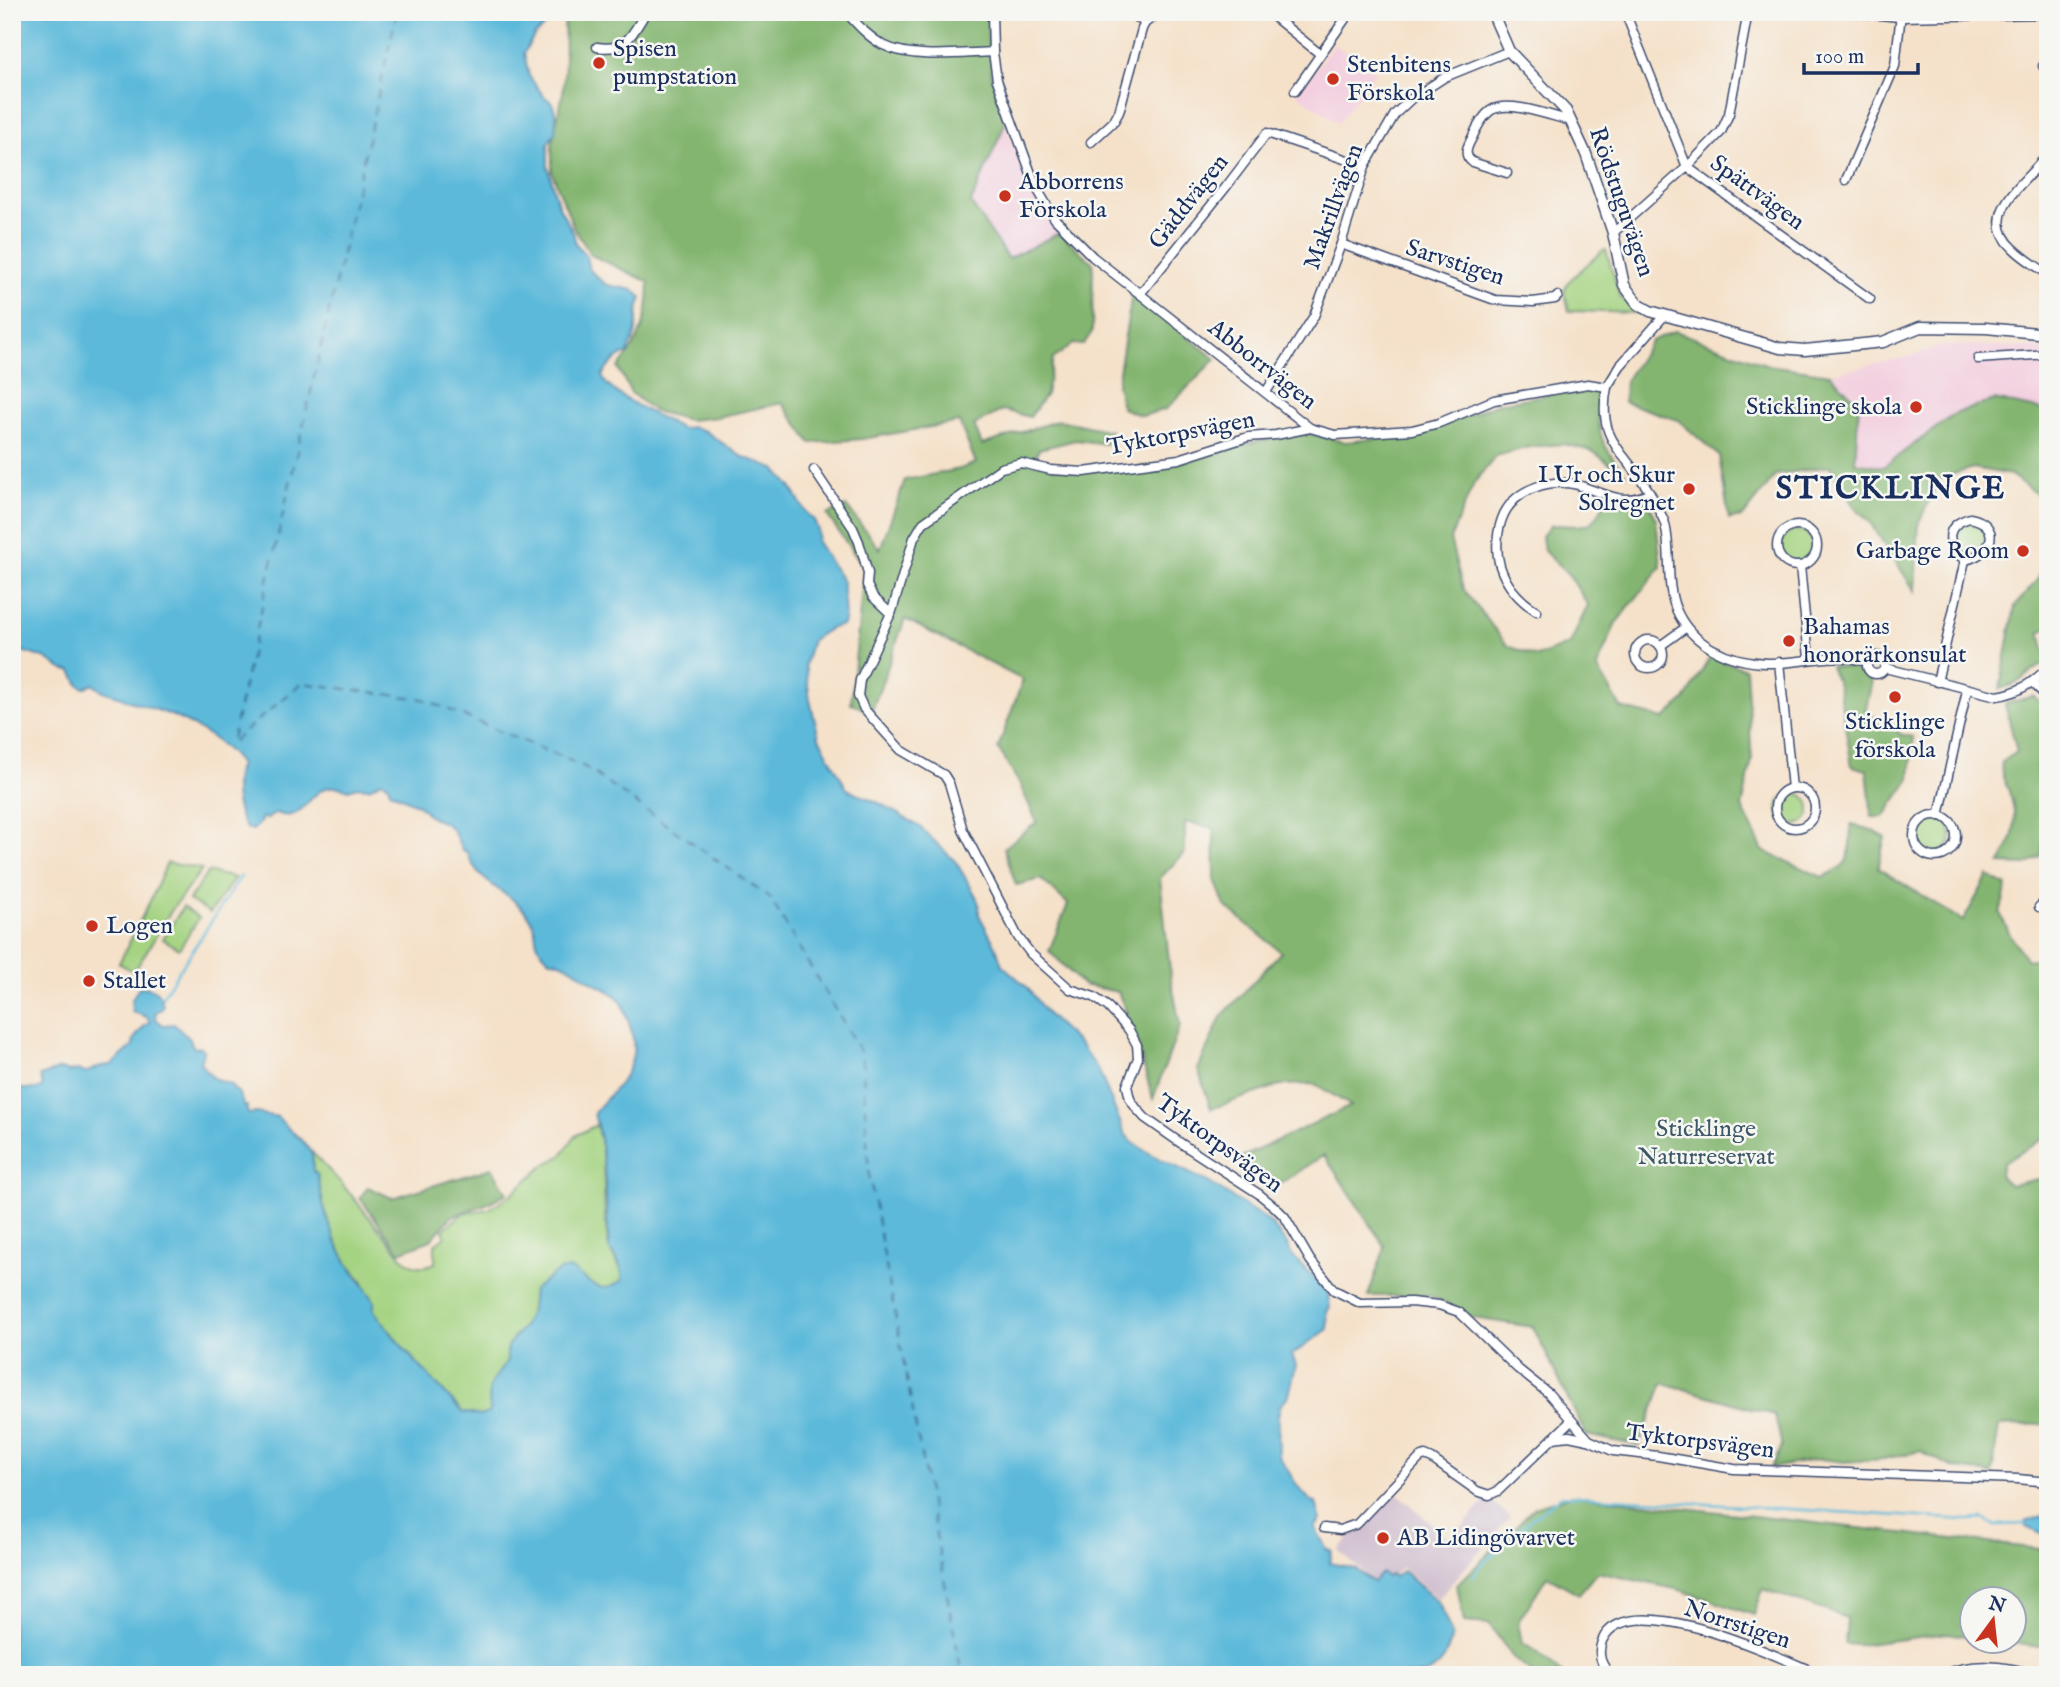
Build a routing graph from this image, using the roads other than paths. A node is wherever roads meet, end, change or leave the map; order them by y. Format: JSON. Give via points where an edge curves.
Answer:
{"nodes":[{"id":1,"x":646,"y":12,"type":"edge"},
{"id":2,"x":846,"y":12,"type":"edge"},
{"id":3,"x":992,"y":12,"type":"edge"},
{"id":4,"x":1129,"y":12,"type":"edge"},
{"id":5,"x":1160,"y":12,"type":"edge"},
{"id":6,"x":1268,"y":12,"type":"edge"},
{"id":7,"x":1350,"y":12,"type":"edge"},
{"id":8,"x":1492,"y":12,"type":"edge"},
{"id":9,"x":1625,"y":12,"type":"edge"},
{"id":10,"x":1748,"y":12,"type":"edge"},
{"id":11,"x":1850,"y":12,"type":"edge"},
{"id":12,"x":2007,"y":13,"type":"edge"},
{"id":13,"x":2048,"y":14,"type":"edge"},
{"id":14,"x":1901,"y":15,"type":"edge"},
{"id":15,"x":1145,"y":23,"type":"junction"},
{"id":16,"x":597,"y":47,"type":"dead end"},
{"id":17,"x":1509,"y":51,"type":"junction"},
{"id":18,"x":993,"y":52,"type":"junction"},
{"id":19,"x":1320,"y":54,"type":"junction"},
{"id":20,"x":1295,"y":91,"type":"dead end"},
{"id":21,"x":1571,"y":121,"type":"junction"},
{"id":22,"x":1091,"y":142,"type":"dead end"},
{"id":23,"x":2048,"y":154,"type":"edge"},
{"id":24,"x":1365,"y":166,"type":"junction"},
{"id":25,"x":1687,"y":167,"type":"junction"},
{"id":26,"x":1507,"y":173,"type":"dead end"},
{"id":27,"x":1846,"y":180,"type":"dead end"},
{"id":28,"x":1613,"y":233,"type":"junction"},
{"id":29,"x":1341,"y":244,"type":"junction"},
{"id":30,"x":2048,"y":274,"type":"edge"},
{"id":31,"x":1140,"y":295,"type":"junction"},
{"id":32,"x":1558,"y":296,"type":"dead end"},
{"id":33,"x":1870,"y":299,"type":"dead end"},
{"id":34,"x":1663,"y":317,"type":"junction"},
{"id":35,"x":2048,"y":334,"type":"edge"},
{"id":36,"x":2048,"y":354,"type":"edge"},
{"id":37,"x":1978,"y":359,"type":"dead end"},
{"id":38,"x":1607,"y":387,"type":"junction"},
{"id":39,"x":1266,"y":392,"type":"junction"},
{"id":40,"x":1310,"y":428,"type":"junction"},
{"id":41,"x":814,"y":470,"type":"dead end"},
{"id":42,"x":1650,"y":493,"type":"junction"},
{"id":43,"x":1965,"y":560,"type":"junction"},
{"id":44,"x":1800,"y":566,"type":"junction"},
{"id":45,"x":1537,"y":611,"type":"dead end"},
{"id":46,"x":891,"y":614,"type":"junction"},
{"id":47,"x":1685,"y":628,"type":"junction"},
{"id":48,"x":1660,"y":646,"type":"dead end"},
{"id":49,"x":1809,"y":658,"type":"junction"},
{"id":50,"x":1779,"y":662,"type":"junction"},
{"id":51,"x":2048,"y":668,"type":"edge"},
{"id":52,"x":1937,"y":682,"type":"junction"},
{"id":53,"x":2033,"y":683,"type":"junction"},
{"id":54,"x":1967,"y":690,"type":"junction"},
{"id":55,"x":2048,"y":698,"type":"edge"},
{"id":56,"x":1792,"y":788,"type":"junction"},
{"id":57,"x":1939,"y":816,"type":"junction"},
{"id":58,"x":2048,"y":899,"type":"edge"},
{"id":59,"x":2039,"y":907,"type":"dead end"},
{"id":60,"x":1571,"y":1421,"type":"junction"},
{"id":61,"x":1553,"y":1438,"type":"junction"},
{"id":62,"x":1589,"y":1440,"type":"junction"},
{"id":63,"x":2048,"y":1482,"type":"edge"},
{"id":64,"x":1324,"y":1528,"type":"dead end"},
{"id":65,"x":1611,"y":1675,"type":"edge"},
{"id":66,"x":1821,"y":1675,"type":"edge"},
{"id":67,"x":1942,"y":1675,"type":"edge"},
{"id":68,"x":2039,"y":1675,"type":"edge"}],
"edges":[{"from":1,"to":16,"type":"street","via":[[625,44],[611,50]]},
{"from":2,"to":18,"type":"street","via":[[884,46],[904,52]]},
{"from":3,"to":18,"type":"street","name":"Abborrvägen"},
{"from":4,"to":15,"type":"street"},
{"from":5,"to":15,"type":"street"},
{"from":6,"to":19,"type":"street"},
{"from":7,"to":19,"type":"street"},
{"from":8,"to":17,"type":"street","name":"Rödstuguvägen"},
{"from":9,"to":25,"type":"street","name":"Spättvägen"},
{"from":10,"to":25,"type":"street","via":[[1726,124]]},
{"from":11,"to":14,"type":"street"},
{"from":12,"to":13,"type":"street"},
{"from":12,"to":14,"type":"street"},
{"from":14,"to":27,"type":"street","via":[[1895,66]]},
{"from":15,"to":22,"type":"street","via":[[1119,112]]},
{"from":17,"to":21,"type":"street","name":"Rödstuguvägen"},
{"from":17,"to":24,"type":"street","name":"Makrillvägen","via":[[1445,76],[1411,99],[1395,114]]},
{"from":18,"to":31,"type":"street","name":"Abborrvägen","via":[[1007,112],[1036,187],[1055,219]]},
{"from":19,"to":20,"type":"street"},
{"from":21,"to":26,"type":"street","via":[[1515,107],[1489,111],[1466,154],[1472,162]]},
{"from":21,"to":28,"type":"street","name":"Rödstuguvägen"},
{"from":23,"to":30,"type":"street","via":[[2007,198],[2001,224],[2010,246]]},
{"from":24,"to":29,"type":"street","name":"Makrillvägen"},
{"from":24,"to":31,"type":"street","name":"Gäddvägen","via":[[1266,133]]},
{"from":25,"to":28,"type":"street"},
{"from":25,"to":33,"type":"street","name":"Spättvägen"},
{"from":28,"to":34,"type":"street","name":"Rödstuguvägen","via":[[1631,297]]},
{"from":29,"to":32,"type":"street","name":"Sarvstigen","via":[[1495,300],[1533,302]]},
{"from":29,"to":39,"type":"street","name":"Makrillvägen","via":[[1314,316]]},
{"from":31,"to":39,"type":"street","name":"Abborrvägen"},
{"from":34,"to":35,"type":"street","name":"Rödstuguvägen","via":[[1761,345],[1792,349],[1883,342],[1920,327]]},
{"from":34,"to":38,"type":"street"},
{"from":36,"to":37,"type":"street"},
{"from":38,"to":40,"type":"street","name":"Abborrvägen","via":[[1588,384],[1494,400],[1412,430],[1335,435]]},
{"from":38,"to":42,"type":"street","via":[[1604,412],[1608,434]]},
{"from":39,"to":40,"type":"street","name":"Abborrvägen"},
{"from":40,"to":46,"type":"street","name":"Tyktorpsvägen","via":[[1248,438],[1165,461],[1084,471],[1021,463],[1001,468],[923,523],[914,538]]},
{"from":41,"to":46,"type":"street","via":[[856,535],[873,597]]},
{"from":42,"to":45,"type":"street","via":[[1619,500],[1560,482],[1535,487],[1515,500],[1500,526],[1497,554],[1513,592]]},
{"from":42,"to":47,"type":"street","via":[[1665,524],[1672,594]]},
{"from":43,"to":43,"type":"street","via":[[1986,551],[1990,536],[1981,520],[1960,521],[1951,530],[1950,541]]},
{"from":43,"to":52,"type":"street"},
{"from":44,"to":44,"type":"street","via":[[1815,555],[1816,542],[1807,529],[1794,526],[1782,533],[1778,552],[1786,563]]},
{"from":44,"to":49,"type":"street"},
{"from":46,"to":60,"type":"street","name":"Tyktorpsvägen","via":[[860,680],[858,696],[864,709],[901,750],[950,783],[963,830],[1031,954],[1070,989],[1108,1007],[1129,1030],[1139,1058],[1127,1086],[1136,1108],[1275,1207],[1334,1290],[1360,1303],[1411,1302],[1459,1312],[1548,1393]]},
{"from":47,"to":48,"type":"street"},
{"from":47,"to":50,"type":"street","via":[[1723,654]]},
{"from":49,"to":50,"type":"street"},
{"from":49,"to":52,"type":"street","via":[[1836,656],[1868,662],[1880,657],[1885,667]]},
{"from":50,"to":56,"type":"street"},
{"from":51,"to":53,"type":"street"},
{"from":52,"to":54,"type":"street"},
{"from":53,"to":54,"type":"street","via":[[1997,696]]},
{"from":53,"to":55,"type":"street"},
{"from":54,"to":57,"type":"street"},
{"from":56,"to":56,"type":"street","via":[[1780,794],[1775,813],[1782,824],[1800,828],[1810,821],[1815,806],[1807,792]]},
{"from":57,"to":57,"type":"street","via":[[1920,821],[1914,833],[1916,846],[1931,857],[1944,855],[1955,841],[1950,822]]},
{"from":58,"to":59,"type":"street"},
{"from":60,"to":61,"type":"street"},
{"from":60,"to":62,"type":"street","name":"Tyktorpsvägen"},
{"from":61,"to":62,"type":"street"},
{"from":61,"to":64,"type":"street","via":[[1489,1495],[1425,1456],[1357,1524],[1340,1530]]},
{"from":62,"to":63,"type":"street","name":"Tyktorpsvägen","via":[[1613,1451],[1734,1469]]},
{"from":65,"to":66,"type":"street","name":"Norrstigen","via":[[1599,1653],[1605,1634],[1620,1623],[1649,1620],[1694,1627],[1749,1644]]},
{"from":67,"to":68,"type":"street","via":[[1968,1666],[1991,1665]]}]}
